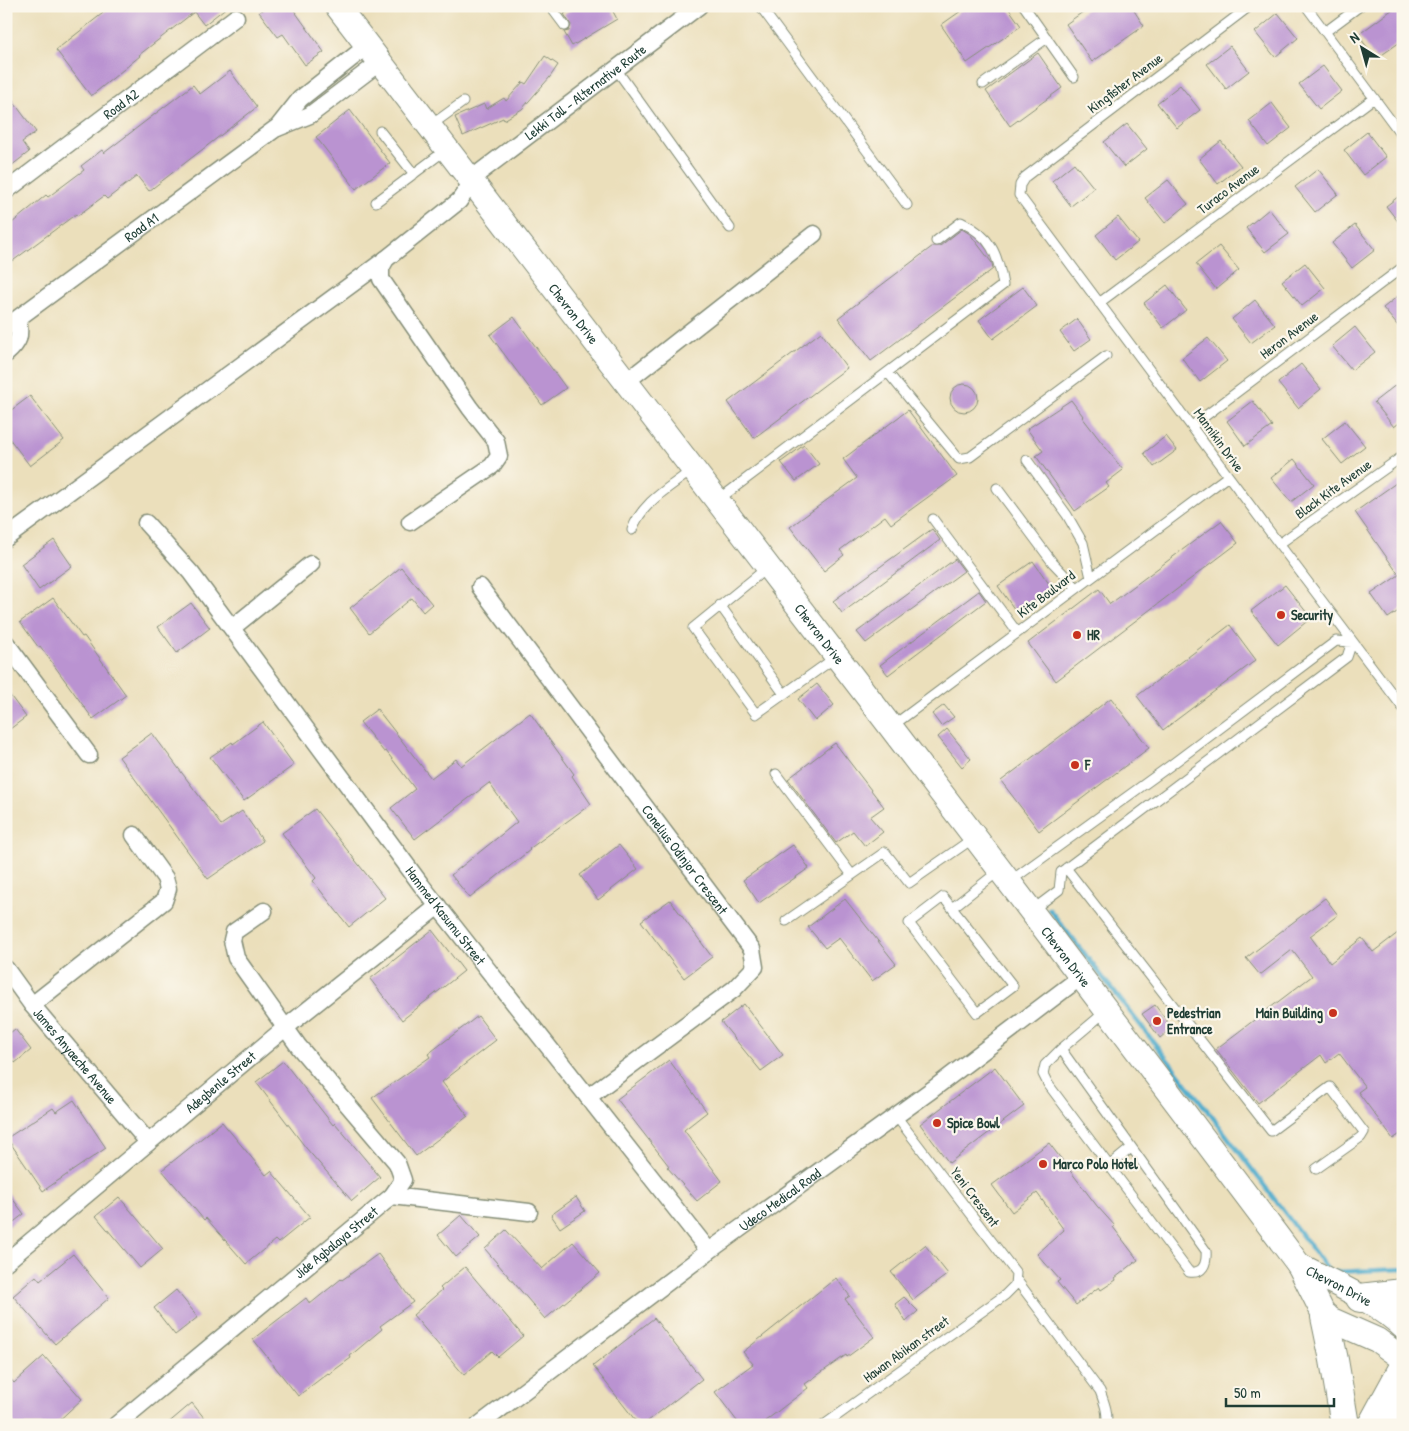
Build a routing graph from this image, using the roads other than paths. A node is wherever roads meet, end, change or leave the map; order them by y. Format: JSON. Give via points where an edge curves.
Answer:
{"nodes":[{"id":1,"x":337,"y":6,"type":"edge"},
{"id":2,"x":550,"y":6,"type":"edge"},
{"id":3,"x":760,"y":6,"type":"edge"},
{"id":4,"x":1024,"y":6,"type":"edge"},
{"id":5,"x":1250,"y":6,"type":"edge"},
{"id":6,"x":1306,"y":6,"type":"edge"},
{"id":7,"x":1360,"y":6,"type":"edge"},
{"id":8,"x":697,"y":7,"type":"edge"},
{"id":9,"x":236,"y":17,"type":"dead end"},
{"id":10,"x":565,"y":26,"type":"dead end"},
{"id":11,"x":1325,"y":32,"type":"junction"},
{"id":12,"x":1046,"y":38,"type":"junction"},
{"id":13,"x":374,"y":54,"type":"junction"},
{"id":14,"x":616,"y":69,"type":"junction"},
{"id":15,"x":1074,"y":77,"type":"dead end"},
{"id":16,"x":983,"y":84,"type":"dead end"},
{"id":17,"x":1374,"y":98,"type":"junction"},
{"id":18,"x":464,"y":102,"type":"dead end"},
{"id":19,"x":430,"y":127,"type":"junction"},
{"id":20,"x":380,"y":131,"type":"dead end"},
{"id":21,"x":1403,"y":137,"type":"edge"},
{"id":22,"x":448,"y":149,"type":"junction"},
{"id":23,"x":414,"y":174,"type":"junction"},
{"id":24,"x":471,"y":179,"type":"junction"},
{"id":25,"x":1020,"y":185,"type":"joint"},
{"id":26,"x":6,"y":191,"type":"edge"},
{"id":27,"x":376,"y":202,"type":"dead end"},
{"id":28,"x":907,"y":205,"type":"dead end"},
{"id":29,"x":730,"y":228,"type":"dead end"},
{"id":30,"x":814,"y":234,"type":"dead end"},
{"id":31,"x":936,"y":241,"type":"dead end"},
{"id":32,"x":386,"y":259,"type":"junction"},
{"id":33,"x":1403,"y":267,"type":"edge"},
{"id":34,"x":1099,"y":303,"type":"junction"},
{"id":35,"x":12,"y":323,"type":"edge"},
{"id":36,"x":6,"y":354,"type":"edge"},
{"id":37,"x":1106,"y":356,"type":"dead end"},
{"id":38,"x":888,"y":373,"type":"junction"},
{"id":39,"x":627,"y":381,"type":"junction"},
{"id":40,"x":1192,"y":426,"type":"junction"},
{"id":41,"x":1403,"y":456,"type":"edge"},
{"id":42,"x":1027,"y":460,"type":"dead end"},
{"id":43,"x":694,"y":469,"type":"junction"},
{"id":44,"x":1228,"y":476,"type":"junction"},
{"id":45,"x":997,"y":488,"type":"dead end"},
{"id":46,"x":718,"y":500,"type":"junction"},
{"id":47,"x":933,"y":519,"type":"dead end"},
{"id":48,"x":410,"y":522,"type":"dead end"},
{"id":49,"x":146,"y":523,"type":"dead end"},
{"id":50,"x":632,"y":530,"type":"dead end"},
{"id":51,"x":6,"y":538,"type":"edge"},
{"id":52,"x":1279,"y":544,"type":"junction"},
{"id":53,"x":311,"y":564,"type":"dead end"},
{"id":54,"x":769,"y":567,"type":"junction"},
{"id":55,"x":1091,"y":578,"type":"junction"},
{"id":56,"x":480,"y":587,"type":"dead end"},
{"id":57,"x":1076,"y":588,"type":"junction"},
{"id":58,"x":720,"y":605,"type":"junction"},
{"id":59,"x":232,"y":628,"type":"junction"},
{"id":60,"x":1018,"y":632,"type":"junction"},
{"id":61,"x":6,"y":642,"type":"edge"},
{"id":62,"x":1352,"y":642,"type":"junction"},
{"id":63,"x":837,"y":656,"type":"junction"},
{"id":64,"x":784,"y":694,"type":"junction"},
{"id":65,"x":1403,"y":708,"type":"edge"},
{"id":66,"x":891,"y":727,"type":"junction"},
{"id":67,"x":89,"y":755,"type":"dead end"},
{"id":68,"x":776,"y":774,"type":"dead end"},
{"id":69,"x":134,"y":835,"type":"dead end"},
{"id":70,"x":975,"y":837,"type":"junction"},
{"id":71,"x":1066,"y":868,"type":"junction"},
{"id":72,"x":852,"y":876,"type":"junction"},
{"id":73,"x":1005,"y":876,"type":"junction"},
{"id":74,"x":438,"y":906,"type":"junction"},
{"id":75,"x":952,"y":908,"type":"junction"},
{"id":76,"x":264,"y":910,"type":"dead end"},
{"id":77,"x":1031,"y":912,"type":"junction"},
{"id":78,"x":786,"y":921,"type":"dead end"},
{"id":79,"x":6,"y":969,"type":"edge"},
{"id":80,"x":1082,"y":976,"type":"junction"},
{"id":81,"x":32,"y":1005,"type":"junction"},
{"id":82,"x":1107,"y":1010,"type":"junction"},
{"id":83,"x":285,"y":1028,"type":"junction"},
{"id":84,"x":1061,"y":1049,"type":"junction"},
{"id":85,"x":588,"y":1097,"type":"junction"},
{"id":86,"x":896,"y":1116,"type":"junction"},
{"id":87,"x":148,"y":1142,"type":"junction"},
{"id":88,"x":1131,"y":1148,"type":"junction"},
{"id":89,"x":1110,"y":1166,"type":"junction"},
{"id":90,"x":1316,"y":1169,"type":"dead end"},
{"id":91,"x":392,"y":1196,"type":"junction"},
{"id":92,"x":529,"y":1212,"type":"dead end"},
{"id":93,"x":709,"y":1251,"type":"junction"},
{"id":94,"x":6,"y":1262,"type":"edge"},
{"id":95,"x":1298,"y":1265,"type":"junction"},
{"id":96,"x":1016,"y":1279,"type":"junction"},
{"id":97,"x":1403,"y":1293,"type":"edge"},
{"id":98,"x":1360,"y":1298,"type":"junction"},
{"id":99,"x":1325,"y":1317,"type":"junction"},
{"id":100,"x":1403,"y":1327,"type":"edge"},
{"id":101,"x":1403,"y":1359,"type":"edge"},
{"id":102,"x":1403,"y":1368,"type":"edge"},
{"id":103,"x":1403,"y":1415,"type":"edge"},
{"id":104,"x":116,"y":1425,"type":"edge"},
{"id":105,"x":479,"y":1425,"type":"edge"},
{"id":106,"x":824,"y":1425,"type":"edge"},
{"id":107,"x":1106,"y":1425,"type":"edge"},
{"id":108,"x":1344,"y":1425,"type":"edge"},
{"id":109,"x":1372,"y":1425,"type":"edge"},
{"id":110,"x":1398,"y":1425,"type":"edge"}],
"edges":[{"from":1,"to":13,"type":"main road","name":"Chevron Drive"},
{"from":2,"to":10,"type":"lane"},
{"from":3,"to":28,"type":"lane"},
{"from":4,"to":12,"type":"lane"},
{"from":5,"to":25,"type":"lane","name":"Kingfisher Avenue","via":[[1024,177]]},
{"from":6,"to":11,"type":"lane"},
{"from":7,"to":11,"type":"lane"},
{"from":8,"to":14,"type":"street","name":"Lekki Toll - Alternative Route"},
{"from":9,"to":26,"type":"street","name":"Road A2"},
{"from":11,"to":17,"type":"lane"},
{"from":12,"to":15,"type":"lane"},
{"from":12,"to":16,"type":"lane"},
{"from":13,"to":19,"type":"main road","name":"Chevron Drive"},
{"from":13,"to":35,"type":"street","name":"Road A1","via":[[310,115],[275,129]]},
{"from":14,"to":24,"type":"street","name":"Lekki Toll - Alternative Route"},
{"from":14,"to":29,"type":"lane"},
{"from":17,"to":21,"type":"lane"},
{"from":17,"to":34,"type":"lane","name":"Turaco Avenue"},
{"from":18,"to":19,"type":"lane"},
{"from":19,"to":22,"type":"main road","name":"Chevron Drive"},
{"from":20,"to":23,"type":"lane"},
{"from":22,"to":23,"type":"lane"},
{"from":22,"to":24,"type":"main road","name":"Chevron Drive"},
{"from":23,"to":27,"type":"lane"},
{"from":24,"to":32,"type":"street","via":[[459,200]]},
{"from":24,"to":39,"type":"main road","name":"Chevron Drive"},
{"from":25,"to":34,"type":"lane","name":"Mannikin Drive","via":[[1019,195],[1023,202]]},
{"from":30,"to":39,"type":"street"},
{"from":31,"to":38,"type":"lane","via":[[960,222],[973,228],[990,242],[1001,267],[1004,285]]},
{"from":32,"to":48,"type":"street","via":[[381,268],[381,279],[496,441],[499,456],[492,466]]},
{"from":32,"to":51,"type":"street"},
{"from":33,"to":40,"type":"lane","name":"Heron Avenue"},
{"from":34,"to":40,"type":"lane","name":"Mannikin Drive"},
{"from":35,"to":36,"type":"street","via":[[20,336]]},
{"from":37,"to":38,"type":"lane","via":[[970,457],[959,459]]},
{"from":38,"to":46,"type":"lane"},
{"from":39,"to":43,"type":"main road","name":"Chevron Drive"},
{"from":40,"to":44,"type":"lane","name":"Mannikin Drive"},
{"from":41,"to":52,"type":"lane","name":"Black Kite Avenue"},
{"from":42,"to":55,"type":"lane","via":[[1067,515],[1082,543]]},
{"from":43,"to":46,"type":"main road","name":"Chevron Drive"},
{"from":43,"to":50,"type":"lane","via":[[648,504],[637,517]]},
{"from":44,"to":52,"type":"lane","name":"Mannikin Drive"},
{"from":44,"to":55,"type":"lane","name":"Kite Boulvard"},
{"from":45,"to":57,"type":"lane","via":[[1053,563]]},
{"from":46,"to":54,"type":"main road","name":"Chevron Drive"},
{"from":47,"to":60,"type":"lane"},
{"from":49,"to":59,"type":"street","name":"Hammed Kasumu Street","via":[[191,573]]},
{"from":52,"to":62,"type":"lane","name":"Mannikin Drive"},
{"from":53,"to":59,"type":"street"},
{"from":54,"to":58,"type":"lane"},
{"from":54,"to":63,"type":"main road","name":"Chevron Drive"},
{"from":55,"to":57,"type":"lane","name":"Kite Boulvard"},
{"from":56,"to":85,"type":"street","name":"Conelius Odinjor Crescent","via":[[752,949],[755,967],[734,989]]},
{"from":57,"to":60,"type":"lane","name":"Kite Boulvard"},
{"from":58,"to":64,"type":"lane"},
{"from":58,"to":64,"type":"lane","via":[[692,628],[756,714]]},
{"from":59,"to":74,"type":"street","name":"Hammed Kasumu Street"},
{"from":60,"to":66,"type":"lane","name":"Kite Boulvard"},
{"from":61,"to":67,"type":"street"},
{"from":62,"to":65,"type":"lane","name":"Mannikin Drive"},
{"from":62,"to":71,"type":"lane","via":[[1347,657]]},
{"from":62,"to":73,"type":"lane","via":[[1336,641],[1171,765]]},
{"from":63,"to":64,"type":"lane"},
{"from":63,"to":66,"type":"main road","name":"Chevron Drive"},
{"from":66,"to":70,"type":"main road","name":"Chevron Drive"},
{"from":68,"to":72,"type":"lane"},
{"from":69,"to":81,"type":"street","via":[[165,878],[168,889],[164,901]]},
{"from":70,"to":72,"type":"lane","via":[[909,883],[885,852]]},
{"from":70,"to":73,"type":"main road","name":"Chevron Drive"},
{"from":71,"to":77,"type":"lane","via":[[1061,872],[1059,890]]},
{"from":71,"to":90,"type":"lane","via":[[1271,1131],[1330,1087],[1364,1132]]},
{"from":72,"to":78,"type":"lane"},
{"from":73,"to":75,"type":"lane"},
{"from":73,"to":77,"type":"main road","name":"Chevron Drive"},
{"from":74,"to":83,"type":"street","name":"Adegbenle Street"},
{"from":74,"to":85,"type":"street","name":"Hammed Kasumu Street"},
{"from":75,"to":75,"type":"lane","via":[[1013,986],[977,1013],[909,923],[943,898]]},
{"from":76,"to":83,"type":"street","via":[[234,932],[232,948]]},
{"from":77,"to":80,"type":"main road","name":"Chevron Drive"},
{"from":79,"to":81,"type":"street","name":"James Anyaeche Avenue"},
{"from":80,"to":82,"type":"main road","name":"Chevron Drive"},
{"from":80,"to":86,"type":"street","name":"Udeco Medical Road"},
{"from":81,"to":87,"type":"street","name":"James Anyaeche Avenue"},
{"from":82,"to":84,"type":"lane"},
{"from":82,"to":95,"type":"main road","name":"Chevron Drive"},
{"from":83,"to":87,"type":"street","name":"Adegbenle Street"},
{"from":83,"to":91,"type":"street","name":"Jide Agbalaya Street","via":[[398,1163],[403,1180]]},
{"from":84,"to":88,"type":"lane"},
{"from":84,"to":89,"type":"lane","via":[[1044,1065],[1043,1074]]},
{"from":85,"to":93,"type":"street","name":"Hammed Kasumu Street"},
{"from":86,"to":93,"type":"street","name":"Udeco Medical Road"},
{"from":86,"to":96,"type":"lane","name":"Yeni Crescent","via":[[1016,1273]]},
{"from":87,"to":94,"type":"street","name":"Adegbenle Street"},
{"from":88,"to":89,"type":"lane"},
{"from":88,"to":89,"type":"lane","via":[[1206,1251],[1207,1261],[1203,1269],[1189,1272]]},
{"from":91,"to":92,"type":"street"},
{"from":91,"to":104,"type":"street","name":"Jide Agbalaya Street"},
{"from":93,"to":105,"type":"street","name":"Udeco Medical Road"},
{"from":95,"to":98,"type":"main road","name":"Chevron Drive"},
{"from":95,"to":99,"type":"main road","name":"Chevron Drive"},
{"from":96,"to":106,"type":"lane","name":"Hawan Abikan street","via":[[1005,1295]]},
{"from":96,"to":107,"type":"lane","name":"Yeni Crescent","via":[[1100,1391]]},
{"from":97,"to":98,"type":"highway"},
{"from":98,"to":100,"type":"main road","name":"Chevron Drive"},
{"from":99,"to":101,"type":"main road","via":[[1377,1340]]},
{"from":99,"to":108,"type":"highway"},
{"from":102,"to":109,"type":"highway"},
{"from":103,"to":110,"type":"highway"}]}
